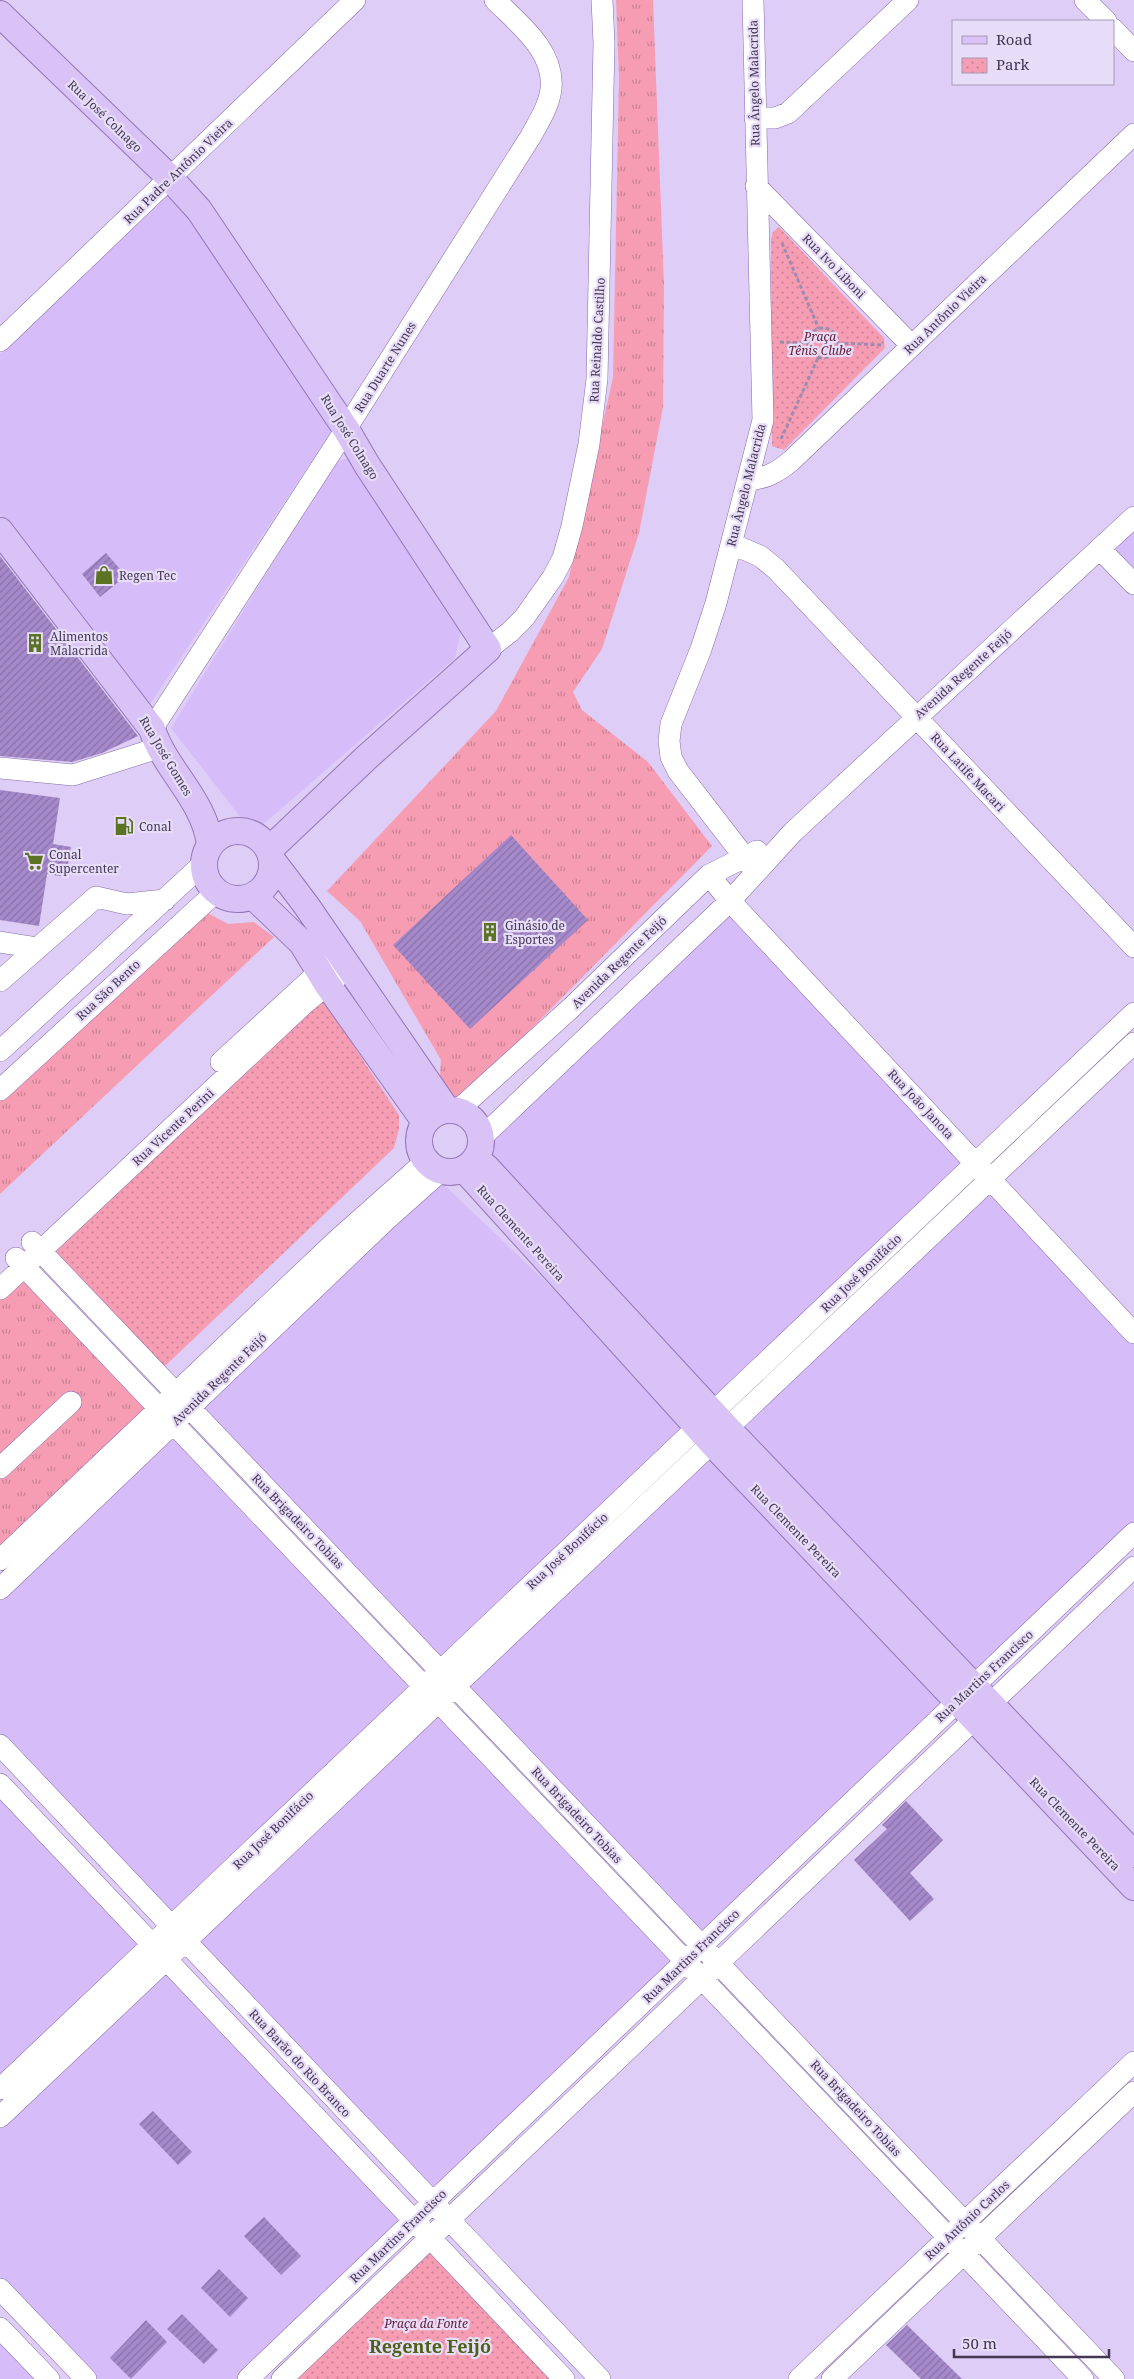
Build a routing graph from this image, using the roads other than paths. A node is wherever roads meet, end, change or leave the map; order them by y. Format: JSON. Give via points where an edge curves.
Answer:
{"nodes":[{"id":1,"x":355,"y":0,"type":"edge"},
{"id":2,"x":495,"y":0,"type":"edge"},
{"id":3,"x":602,"y":0,"type":"edge"},
{"id":4,"x":753,"y":0,"type":"edge"},
{"id":5,"x":908,"y":0,"type":"edge"},
{"id":6,"x":1085,"y":0,"type":"edge"},
{"id":7,"x":0,"y":14,"type":"edge"},
{"id":8,"x":1105,"y":20,"type":"edge"},
{"id":9,"x":1114,"y":30,"type":"edge"},
{"id":10,"x":1134,"y":51,"type":"edge"},
{"id":11,"x":755,"y":118,"type":"junction"},
{"id":12,"x":1134,"y":134,"type":"edge"},
{"id":13,"x":170,"y":178,"type":"junction"},
{"id":14,"x":756,"y":186,"type":"junction"},
{"id":15,"x":0,"y":341,"type":"edge"},
{"id":16,"x":912,"y":346,"type":"junction"},
{"id":17,"x":346,"y":429,"type":"junction"},
{"id":18,"x":749,"y":480,"type":"junction"},
{"id":19,"x":1134,"y":517,"type":"edge"},
{"id":20,"x":0,"y":531,"type":"edge"},
{"id":21,"x":732,"y":544,"type":"junction"},
{"id":22,"x":1100,"y":549,"type":"junction"},
{"id":23,"x":1134,"y":584,"type":"edge"},
{"id":24,"x":488,"y":649,"type":"junction"},
{"id":25,"x":916,"y":717,"type":"junction"},
{"id":26,"x":155,"y":739,"type":"junction"},
{"id":27,"x":0,"y":768,"type":"edge"},
{"id":28,"x":207,"y":855,"type":"junction"},
{"id":29,"x":271,"y":855,"type":"junction"},
{"id":30,"x":751,"y":865,"type":"junction"},
{"id":31,"x":709,"y":875,"type":"junction"},
{"id":32,"x":216,"y":892,"type":"junction"},
{"id":33,"x":253,"y":896,"type":"junction"},
{"id":34,"x":165,"y":900,"type":"junction"},
{"id":35,"x":730,"y":901,"type":"junction"},
{"id":36,"x":0,"y":942,"type":"edge"},
{"id":37,"x":1134,"y":947,"type":"edge"},
{"id":38,"x":38,"y":948,"type":"junction"},
{"id":39,"x":333,"y":969,"type":"junction"},
{"id":40,"x":0,"y":981,"type":"edge"},
{"id":41,"x":572,"y":1007,"type":"junction"},
{"id":42,"x":1134,"y":1013,"type":"edge"},
{"id":43,"x":595,"y":1029,"type":"junction"},
{"id":44,"x":1134,"y":1042,"type":"edge"},
{"id":45,"x":0,"y":1051,"type":"edge"},
{"id":46,"x":0,"y":1090,"type":"edge"},
{"id":47,"x":443,"y":1114,"type":"junction"},
{"id":48,"x":458,"y":1159,"type":"junction"},
{"id":49,"x":976,"y":1163,"type":"junction"},
{"id":50,"x":990,"y":1179,"type":"junction"},
{"id":51,"x":36,"y":1246,"type":"junction"},
{"id":52,"x":20,"y":1262,"type":"junction"},
{"id":53,"x":0,"y":1272,"type":"edge"},
{"id":54,"x":0,"y":1289,"type":"edge"},
{"id":55,"x":1134,"y":1333,"type":"edge"},
{"id":56,"x":183,"y":1400,"type":"junction"},
{"id":57,"x":71,"y":1402,"type":"dead end"},
{"id":58,"x":166,"y":1416,"type":"junction"},
{"id":59,"x":713,"y":1428,"type":"junction"},
{"id":60,"x":0,"y":1468,"type":"edge"},
{"id":61,"x":1134,"y":1533,"type":"edge"},
{"id":62,"x":327,"y":1551,"type":"junction"},
{"id":63,"x":0,"y":1560,"type":"edge"},
{"id":64,"x":310,"y":1567,"type":"junction"},
{"id":65,"x":1134,"y":1567,"type":"edge"},
{"id":66,"x":0,"y":1589,"type":"edge"},
{"id":67,"x":448,"y":1678,"type":"junction"},
{"id":68,"x":431,"y":1694,"type":"junction"},
{"id":69,"x":974,"y":1703,"type":"junction"},
{"id":70,"x":0,"y":1745,"type":"edge"},
{"id":71,"x":0,"y":1784,"type":"edge"},
{"id":72,"x":1134,"y":1854,"type":"edge"},
{"id":73,"x":789,"y":1861,"type":"junction"},
{"id":74,"x":807,"y":1878,"type":"junction"},
{"id":75,"x":1134,"y":1887,"type":"edge"},
{"id":76,"x":179,"y":1934,"type":"junction"},
{"id":77,"x":701,"y":1946,"type":"junction"},
{"id":78,"x":159,"y":1952,"type":"junction"},
{"id":79,"x":685,"y":1962,"type":"junction"},
{"id":80,"x":718,"y":1963,"type":"junction"},
{"id":81,"x":702,"y":1978,"type":"junction"},
{"id":82,"x":1134,"y":2062,"type":"edge"},
{"id":83,"x":0,"y":2089,"type":"edge"},
{"id":84,"x":1134,"y":2092,"type":"edge"},
{"id":85,"x":0,"y":2117,"type":"edge"},
{"id":86,"x":432,"y":2203,"type":"junction"},
{"id":87,"x":449,"y":2219,"type":"junction"},
{"id":88,"x":413,"y":2221,"type":"junction"},
{"id":89,"x":965,"y":2222,"type":"junction"},
{"id":90,"x":430,"y":2238,"type":"junction"},
{"id":91,"x":948,"y":2238,"type":"junction"},
{"id":92,"x":980,"y":2239,"type":"junction"},
{"id":93,"x":964,"y":2254,"type":"junction"},
{"id":94,"x":0,"y":2288,"type":"edge"},
{"id":95,"x":0,"y":2328,"type":"edge"},
{"id":96,"x":49,"y":2379,"type":"edge"},
{"id":97,"x":86,"y":2379,"type":"edge"},
{"id":98,"x":248,"y":2379,"type":"edge"},
{"id":99,"x":282,"y":2379,"type":"edge"},
{"id":100,"x":564,"y":2379,"type":"edge"},
{"id":101,"x":600,"y":2379,"type":"edge"},
{"id":102,"x":799,"y":2379,"type":"edge"},
{"id":103,"x":832,"y":2379,"type":"edge"},
{"id":104,"x":1083,"y":2379,"type":"edge"},
{"id":105,"x":1114,"y":2379,"type":"edge"}],
"edges":[{"from":1,"to":13,"type":"street","name":"Rua Padre Antônio Vieira"},
{"from":2,"to":17,"type":"street","name":"Rua Duarte Nunes","via":[[539,46],[551,74],[546,106],[531,136]]},
{"from":3,"to":24,"type":"street","name":"Rua Reinaldo Castilho","via":[[597,379],[588,444],[572,526],[556,570],[524,618]]},
{"from":4,"to":11,"type":"street","name":"Rua Ângelo Malacrida"},
{"from":5,"to":11,"type":"street","via":[[788,113],[775,118]]},
{"from":6,"to":8,"type":"street"},
{"from":7,"to":13,"type":"main road","name":"Rua José Colnago"},
{"from":9,"to":10,"type":"street"},
{"from":11,"to":14,"type":"street","name":"Rua Ângelo Malacrida"},
{"from":12,"to":16,"type":"street","name":"Rua Antônio Vieira"},
{"from":13,"to":15,"type":"street","name":"Rua Padre Antônio Vieira"},
{"from":13,"to":17,"type":"main road","name":"Rua José Colnago","via":[[208,224]]},
{"from":14,"to":16,"type":"street","name":"Rua Ivo Liboni"},
{"from":14,"to":18,"type":"street","name":"Rua Ângelo Malacrida","via":[[763,420]]},
{"from":16,"to":18,"type":"street","name":"Rua Antônio Vieira","via":[[780,471]]},
{"from":17,"to":24,"type":"main road","name":"Rua José Colnago"},
{"from":17,"to":26,"type":"street","name":"Rua Duarte Nunes"},
{"from":18,"to":21,"type":"street","name":"Rua Ângelo Malacrida"},
{"from":19,"to":22,"type":"street","name":"Avenida Regente Feijó"},
{"from":20,"to":26,"type":"main road","name":"Rua José Gomes"},
{"from":21,"to":25,"type":"street","name":"Rua Latife Macari","via":[[760,556],[776,569]]},
{"from":21,"to":30,"type":"street","name":"Rua Ângelo Malacrida","via":[[701,649],[671,724],[669,741],[671,757],[678,771]]},
{"from":22,"to":23,"type":"street"},
{"from":22,"to":25,"type":"street","name":"Avenida Regente Feijó"},
{"from":24,"to":29,"type":"main road","via":[[366,758]]},
{"from":25,"to":30,"type":"street","name":"Avenida Regente Feijó","via":[[793,832]]},
{"from":25,"to":37,"type":"street","name":"Rua Latife Macari"},
{"from":26,"to":27,"type":"street","via":[[73,775]]},
{"from":26,"to":28,"type":"main road","name":"Rua José Gomes","via":[[206,823]]},
{"from":28,"to":29,"type":"main road","via":[[222,834],[243,830],[262,840]]},
{"from":28,"to":32,"type":"main road","via":[[204,875]]},
{"from":28,"to":34,"type":"street"},
{"from":29,"to":33,"type":"main road","via":[[268,881]]},
{"from":29,"to":39,"type":"main road"},
{"from":30,"to":31,"type":"street","name":"Avenida Regente Feijó"},
{"from":30,"to":35,"type":"street","name":"Avenida Regente Feijó"},
{"from":31,"to":35,"type":"street","name":"Rua João Janota"},
{"from":31,"to":41,"type":"street","name":"Avenida Regente Feijó"},
{"from":32,"to":33,"type":"main road","via":[[234,900]]},
{"from":32,"to":46,"type":"street","name":"Rua São Bento"},
{"from":33,"to":39,"type":"main road"},
{"from":34,"to":38,"type":"street","via":[[127,904],[96,898]]},
{"from":34,"to":45,"type":"street"},
{"from":35,"to":43,"type":"street","name":"Avenida Regente Feijó"},
{"from":35,"to":49,"type":"street","name":"Rua João Janota"},
{"from":36,"to":38,"type":"street"},
{"from":38,"to":40,"type":"street"},
{"from":39,"to":47,"type":"main road"},
{"from":39,"to":51,"type":"street","name":"Rua Vicente Perini"},
{"from":41,"to":43,"type":"street"},
{"from":41,"to":47,"type":"street","name":"Avenida Regente Feijó"},
{"from":42,"to":49,"type":"street","name":"Rua José Bonifácio"},
{"from":43,"to":48,"type":"street","name":"Avenida Regente Feijó"},
{"from":44,"to":50,"type":"street","name":"Rua José Bonifácio"},
{"from":47,"to":48,"type":"main road","via":[[471,1118],[479,1131]]},
{"from":47,"to":48,"type":"main road","via":[[420,1131],[420,1152]]},
{"from":48,"to":56,"type":"street","name":"Avenida Regente Feijó","via":[[342,1248]]},
{"from":48,"to":59,"type":"main road","name":"Rua Clemente Pereira"},
{"from":49,"to":50,"type":"street","name":"Rua João Janota"},
{"from":49,"to":59,"type":"street","name":"Rua José Bonifácio"},
{"from":50,"to":55,"type":"street","name":"Rua João Janota"},
{"from":50,"to":59,"type":"street","name":"Rua José Bonifácio"},
{"from":51,"to":52,"type":"street","name":"Rua Vicente Perini"},
{"from":51,"to":56,"type":"street","name":"Rua Brigadeiro Tobias"},
{"from":52,"to":53,"type":"street","name":"Rua Vicente Perini"},
{"from":52,"to":54,"type":"street","name":"Rua Vicente Perini"},
{"from":52,"to":58,"type":"street","name":"Rua Brigadeiro Tobias"},
{"from":56,"to":58,"type":"street","name":"Avenida Regente Feijó"},
{"from":56,"to":62,"type":"street","name":"Rua Brigadeiro Tobias"},
{"from":57,"to":60,"type":"street"},
{"from":58,"to":63,"type":"street","name":"Avenida Regente Feijó"},
{"from":58,"to":64,"type":"street","name":"Rua Brigadeiro Tobias"},
{"from":58,"to":66,"type":"street","name":"Avenida Regente Feijó"},
{"from":59,"to":67,"type":"street","name":"Rua José Bonifácio"},
{"from":59,"to":69,"type":"main road","name":"Rua Clemente Pereira"},
{"from":61,"to":69,"type":"street","name":"Rua Martins Francisco"},
{"from":62,"to":64,"type":"street"},
{"from":62,"to":67,"type":"street","name":"Rua Brigadeiro Tobias"},
{"from":64,"to":68,"type":"street","name":"Rua Brigadeiro Tobias"},
{"from":65,"to":69,"type":"street","name":"Rua Martins Francisco"},
{"from":67,"to":68,"type":"street","name":"Rua José Bonifácio"},
{"from":67,"to":77,"type":"street","name":"Rua Brigadeiro Tobias"},
{"from":68,"to":76,"type":"street","name":"Rua José Bonifácio"},
{"from":68,"to":79,"type":"street","name":"Rua Brigadeiro Tobias"},
{"from":69,"to":72,"type":"main road","name":"Rua Clemente Pereira"},
{"from":69,"to":73,"type":"street","name":"Rua Martins Francisco"},
{"from":69,"to":74,"type":"street","name":"Rua Martins Francisco"},
{"from":69,"to":75,"type":"main road","name":"Rua Clemente Pereira"},
{"from":70,"to":76,"type":"street","name":"Rua Barão do Rio Branco"},
{"from":71,"to":78,"type":"street"},
{"from":73,"to":74,"type":"street"},
{"from":73,"to":77,"type":"street","name":"Rua Martins Francisco"},
{"from":74,"to":80,"type":"street","name":"Rua Martins Francisco"},
{"from":76,"to":78,"type":"street","name":"Rua José Bonifácio"},
{"from":76,"to":86,"type":"street","name":"Rua Barão do Rio Branco"},
{"from":77,"to":79,"type":"street","name":"Rua Martins Francisco"},
{"from":77,"to":80,"type":"street","name":"Rua Brigadeiro Tobias"},
{"from":78,"to":83,"type":"street","name":"Rua José Bonifácio"},
{"from":78,"to":85,"type":"street","name":"Rua José Bonifácio"},
{"from":78,"to":88,"type":"street"},
{"from":79,"to":81,"type":"street","name":"Rua Brigadeiro Tobias"},
{"from":79,"to":86,"type":"street","name":"Rua Martins Francisco"},
{"from":80,"to":81,"type":"street","name":"Rua Martins Francisco"},
{"from":80,"to":89,"type":"street","name":"Rua Brigadeiro Tobias"},
{"from":81,"to":87,"type":"street","name":"Rua Martins Francisco"},
{"from":81,"to":91,"type":"street","name":"Rua Brigadeiro Tobias"},
{"from":82,"to":89,"type":"street","name":"Rua Antônio Carlos"},
{"from":84,"to":92,"type":"street","name":"Rua Antônio Carlos"},
{"from":86,"to":87,"type":"street","name":"Rua Barão do Rio Branco"},
{"from":86,"to":88,"type":"street","name":"Rua Martins Francisco"},
{"from":87,"to":90,"type":"street","name":"Rua Martins Francisco"},
{"from":87,"to":101,"type":"street","name":"Rua Barão do Rio Branco"},
{"from":88,"to":90,"type":"street"},
{"from":88,"to":98,"type":"street","name":"Rua Martins Francisco"},
{"from":89,"to":91,"type":"street","name":"Rua Antônio Carlos"},
{"from":89,"to":92,"type":"street","name":"Rua Brigadeiro Tobias"},
{"from":90,"to":99,"type":"street","name":"Rua Martins Francisco"},
{"from":90,"to":100,"type":"street"},
{"from":91,"to":93,"type":"street","name":"Rua Brigadeiro Tobias"},
{"from":91,"to":102,"type":"street","name":"Rua Antônio Carlos"},
{"from":92,"to":93,"type":"street","name":"Rua Antônio Carlos"},
{"from":92,"to":105,"type":"street","name":"Rua Brigadeiro Tobias"},
{"from":93,"to":103,"type":"street","name":"Rua Antônio Carlos"},
{"from":93,"to":104,"type":"street","name":"Rua Brigadeiro Tobias"},
{"from":94,"to":97,"type":"street"},
{"from":95,"to":96,"type":"street"}]}
